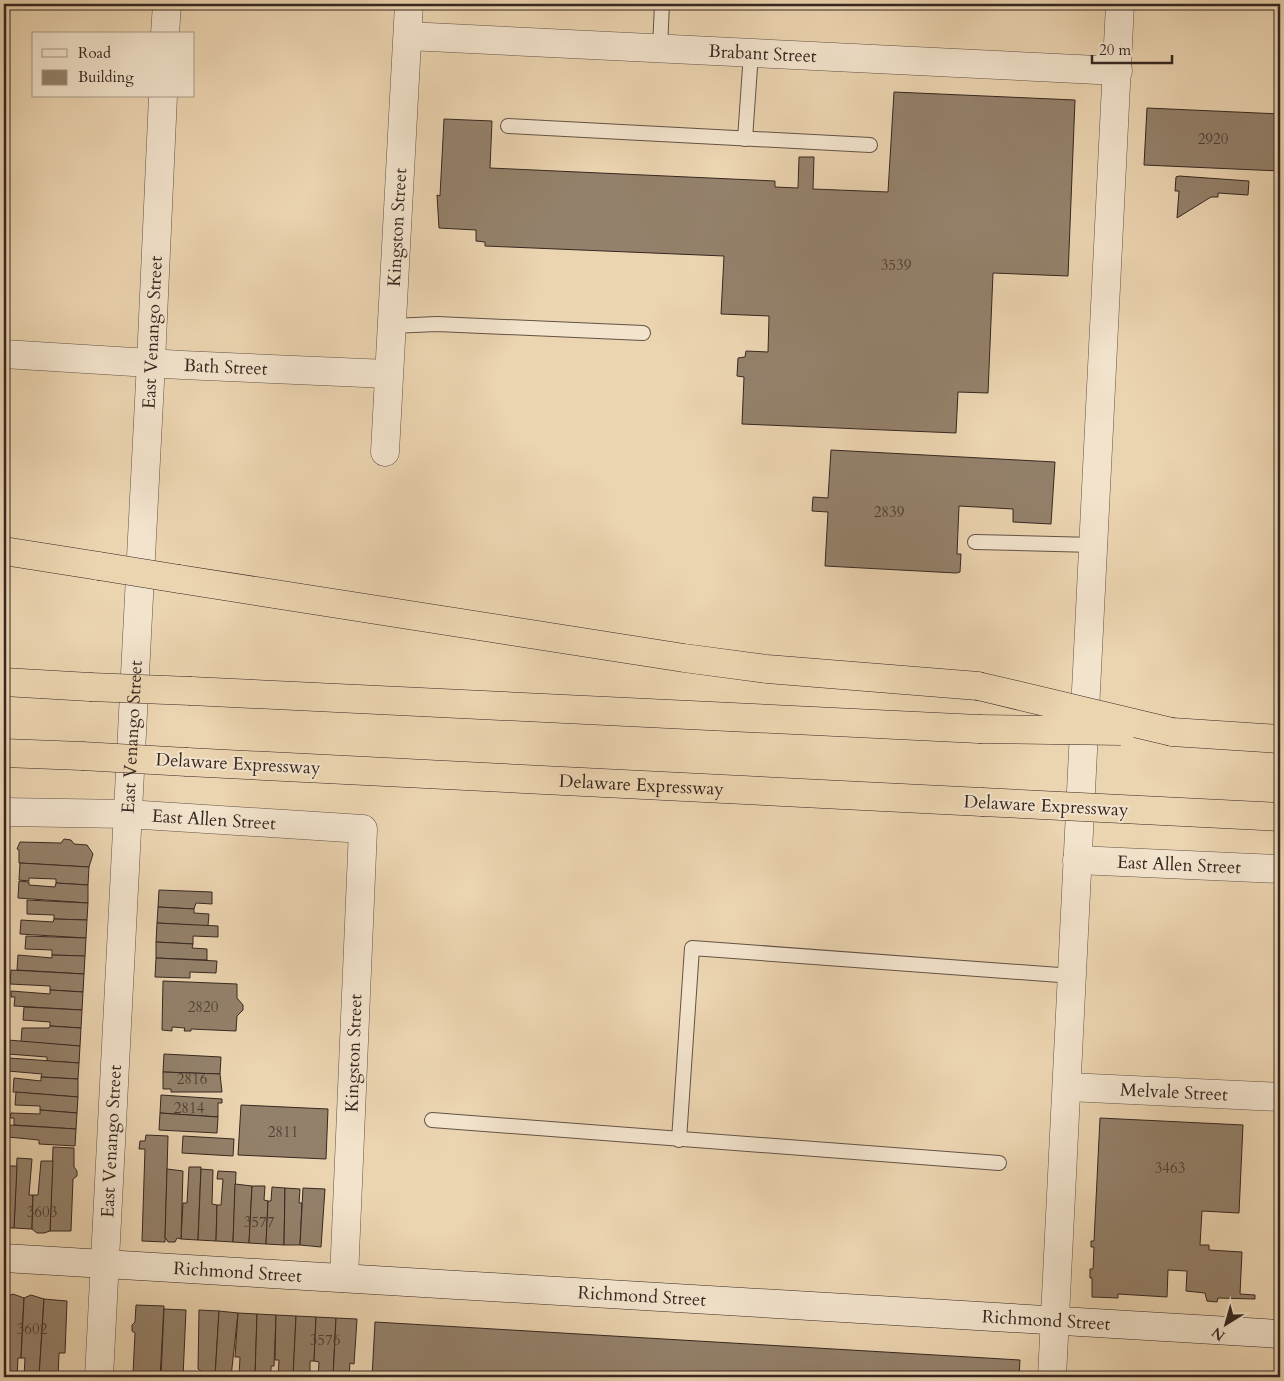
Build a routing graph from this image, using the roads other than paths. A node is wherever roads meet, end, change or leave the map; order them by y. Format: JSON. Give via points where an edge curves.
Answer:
{"nodes":[{"id":1,"x":167,"y":4,"type":"edge"},
{"id":2,"x":409,"y":4,"type":"edge"},
{"id":3,"x":662,"y":4,"type":"edge"},
{"id":4,"x":1120,"y":4,"type":"edge"},
{"id":5,"x":165,"y":32,"type":"edge"},
{"id":6,"x":408,"y":36,"type":"junction"},
{"id":7,"x":660,"y":48,"type":"junction"},
{"id":8,"x":751,"y":53,"type":"junction"},
{"id":9,"x":1118,"y":72,"type":"junction"},
{"id":10,"x":163,"y":98,"type":"edge"},
{"id":11,"x":508,"y":126,"type":"dead end"},
{"id":12,"x":745,"y":139,"type":"junction"},
{"id":13,"x":870,"y":145,"type":"dead end"},
{"id":14,"x":391,"y":326,"type":"junction"},
{"id":15,"x":643,"y":333,"type":"dead end"},
{"id":16,"x":4,"y":354,"type":"edge"},
{"id":17,"x":151,"y":362,"type":"junction"},
{"id":18,"x":388,"y":374,"type":"junction"},
{"id":19,"x":385,"y":452,"type":"dead end"},
{"id":20,"x":975,"y":542,"type":"dead end"},
{"id":21,"x":1094,"y":545,"type":"junction"},
{"id":22,"x":4,"y":551,"type":"edge"},
{"id":23,"x":4,"y":682,"type":"edge"},
{"id":24,"x":1172,"y":732,"type":"junction"},
{"id":25,"x":1280,"y":740,"type":"edge"},
{"id":26,"x":4,"y":753,"type":"edge"},
{"id":27,"x":4,"y":812,"type":"edge"},
{"id":28,"x":127,"y":814,"type":"junction"},
{"id":29,"x":1280,"y":817,"type":"edge"},
{"id":30,"x":363,"y":829,"type":"joint"},
{"id":31,"x":1078,"y":860,"type":"junction"},
{"id":32,"x":1280,"y":869,"type":"edge"},
{"id":33,"x":1073,"y":976,"type":"junction"},
{"id":34,"x":1068,"y":1087,"type":"junction"},
{"id":35,"x":1280,"y":1097,"type":"edge"},
{"id":36,"x":432,"y":1120,"type":"dead end"},
{"id":37,"x":679,"y":1140,"type":"junction"},
{"id":38,"x":999,"y":1163,"type":"dead end"},
{"id":39,"x":4,"y":1258,"type":"edge"},
{"id":40,"x":104,"y":1263,"type":"junction"},
{"id":41,"x":344,"y":1278,"type":"junction"},
{"id":42,"x":1055,"y":1322,"type":"junction"},
{"id":43,"x":1280,"y":1334,"type":"edge"},
{"id":44,"x":99,"y":1377,"type":"edge"},
{"id":45,"x":1052,"y":1377,"type":"edge"}],
"edges":[{"from":1,"to":5,"type":"street"},
{"from":2,"to":6,"type":"street","name":"Kingston Street"},
{"from":3,"to":7,"type":"lane"},
{"from":4,"to":9,"type":"street"},
{"from":6,"to":7,"type":"street","name":"Brabant Street"},
{"from":6,"to":14,"type":"street","name":"Kingston Street"},
{"from":7,"to":8,"type":"street","name":"Brabant Street"},
{"from":8,"to":9,"type":"street","name":"Brabant Street"},
{"from":8,"to":12,"type":"lane"},
{"from":9,"to":21,"type":"street"},
{"from":10,"to":17,"type":"street","name":"East Venango Street"},
{"from":11,"to":12,"type":"lane"},
{"from":12,"to":13,"type":"lane"},
{"from":14,"to":15,"type":"lane","via":[[437,324]]},
{"from":14,"to":18,"type":"street","name":"Kingston Street"},
{"from":16,"to":17,"type":"street","name":"Bath Street"},
{"from":17,"to":18,"type":"street","name":"Bath Street"},
{"from":17,"to":28,"type":"street","name":"East Venango Street"},
{"from":18,"to":19,"type":"street","name":"Kingston Street"},
{"from":20,"to":21,"type":"lane"},
{"from":21,"to":31,"type":"street"},
{"from":22,"to":24,"type":"highway","bridge":true,"via":[[684,658],[767,669],[978,686]]},
{"from":23,"to":24,"type":"highway","bridge":true,"via":[[980,729]]},
{"from":24,"to":25,"type":"highway"},
{"from":26,"to":29,"type":"highway","name":"Delaware Expressway","bridge":true},
{"from":27,"to":28,"type":"street","name":"East Allen Street"},
{"from":28,"to":30,"type":"street","name":"East Allen Street"},
{"from":28,"to":40,"type":"street","name":"East Venango Street"},
{"from":30,"to":41,"type":"street","name":"Kingston Street"},
{"from":31,"to":32,"type":"street","name":"East Allen Street"},
{"from":31,"to":33,"type":"street"},
{"from":33,"to":34,"type":"street"},
{"from":33,"to":37,"type":"lane","via":[[692,948]]},
{"from":34,"to":35,"type":"street","name":"Melvale Street"},
{"from":34,"to":42,"type":"street"},
{"from":36,"to":37,"type":"lane"},
{"from":37,"to":38,"type":"lane"},
{"from":39,"to":40,"type":"street","name":"Richmond Street"},
{"from":40,"to":41,"type":"street","name":"Richmond Street"},
{"from":40,"to":44,"type":"street","name":"East Venango Street"},
{"from":41,"to":42,"type":"street","name":"Richmond Street"},
{"from":42,"to":43,"type":"street","name":"Richmond Street"},
{"from":42,"to":45,"type":"street"}]}
